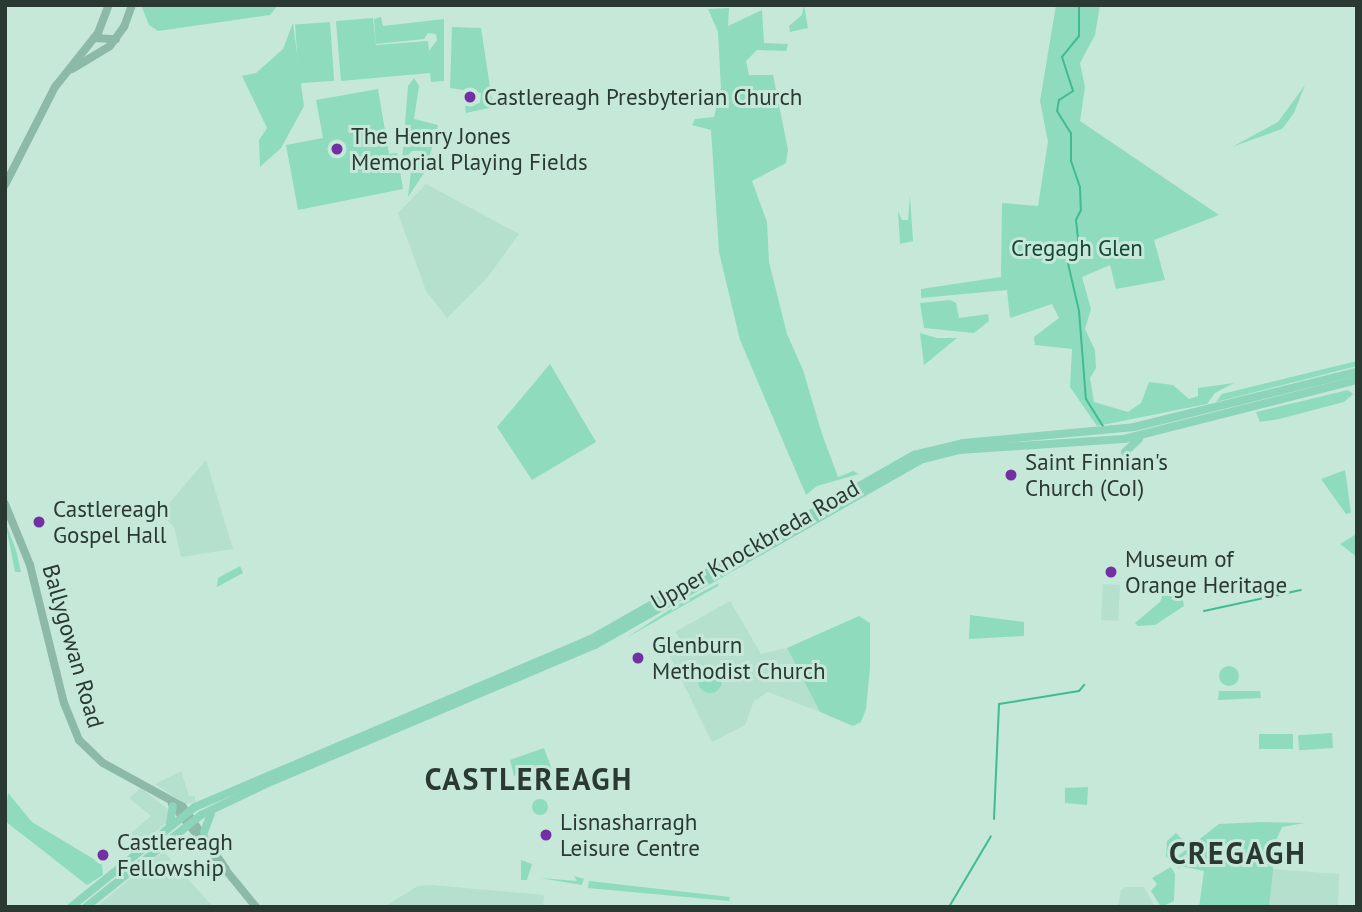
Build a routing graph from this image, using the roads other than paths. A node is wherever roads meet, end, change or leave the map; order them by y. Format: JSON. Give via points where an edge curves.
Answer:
{"nodes":[{"id":1,"x":108,"y":5,"type":"edge"},
{"id":2,"x":132,"y":5,"type":"edge"},
{"id":3,"x":96,"y":35,"type":"junction"},
{"id":4,"x":112,"y":41,"type":"junction"},
{"id":5,"x":62,"y":78,"type":"junction"},
{"id":6,"x":5,"y":185,"type":"edge"},
{"id":7,"x":1357,"y":372,"type":"edge"},
{"id":8,"x":1357,"y":380,"type":"edge"},
{"id":9,"x":1214,"y":408,"type":"junction"},
{"id":10,"x":1224,"y":414,"type":"junction"},
{"id":11,"x":1210,"y":418,"type":"junction"},
{"id":12,"x":1192,"y":422,"type":"junction"},
{"id":13,"x":1053,"y":438,"type":"junction"},
{"id":14,"x":1124,"y":439,"type":"junction"},
{"id":15,"x":1125,"y":452,"type":"dead end"},
{"id":16,"x":5,"y":504,"type":"edge"},
{"id":17,"x":746,"y":558,"type":"junction"},
{"id":18,"x":722,"y":579,"type":"dead end"},
{"id":19,"x":565,"y":658,"type":"junction"},
{"id":20,"x":508,"y":689,"type":"dead end"},
{"id":21,"x":363,"y":724,"type":"dead end"},
{"id":22,"x":299,"y":766,"type":"junction"},
{"id":23,"x":166,"y":797,"type":"junction"},
{"id":24,"x":173,"y":806,"type":"junction"},
{"id":25,"x":190,"y":817,"type":"junction"},
{"id":26,"x":168,"y":828,"type":"junction"},
{"id":27,"x":204,"y":832,"type":"junction"},
{"id":28,"x":226,"y":869,"type":"junction"},
{"id":29,"x":84,"y":903,"type":"edge"},
{"id":30,"x":71,"y":907,"type":"edge"},
{"id":31,"x":256,"y":907,"type":"edge"}],
"edges":[{"from":1,"to":3,"type":"main road"},
{"from":2,"to":4,"type":"main road"},
{"from":3,"to":4,"type":"main road"},
{"from":3,"to":5,"type":"main road"},
{"from":4,"to":5,"type":"main road"},
{"from":5,"to":6,"type":"main road"},
{"from":7,"to":9,"type":"highway","name":"Upper Knockbreda Road"},
{"from":8,"to":10,"type":"highway","name":"Upper Knockbreda Road"},
{"from":9,"to":10,"type":"highway"},
{"from":9,"to":11,"type":"highway"},
{"from":9,"to":13,"type":"highway","name":"Upper Knockbreda Road","via":[[1135,427]]},
{"from":10,"to":11,"type":"highway","name":"Upper Knockbreda Road"},
{"from":11,"to":12,"type":"highway","name":"Upper Knockbreda Road"},
{"from":12,"to":14,"type":"highway","name":"Upper Knockbreda Road"},
{"from":12,"to":15,"type":"highway","via":[[1137,440]]},
{"from":13,"to":14,"type":"highway","via":[[1119,435]]},
{"from":13,"to":22,"type":"highway","name":"Upper Knockbreda Road","via":[[963,443],[915,455],[591,639]]},
{"from":14,"to":17,"type":"highway","name":"Upper Knockbreda Road","via":[[932,456],[889,475]]},
{"from":16,"to":23,"type":"main road","name":"Ballygowan Road","via":[[36,585],[74,733],[97,760]]},
{"from":17,"to":18,"type":"highway"},
{"from":17,"to":19,"type":"highway","name":"Upper Knockbreda Road","via":[[625,629]]},
{"from":19,"to":20,"type":"highway"},
{"from":19,"to":22,"type":"highway","name":"Upper Knockbreda Road"},
{"from":21,"to":22,"type":"highway","via":[[361,732]]},
{"from":22,"to":25,"type":"highway","name":"Upper Knockbreda Road"},
{"from":22,"to":25,"type":"highway","name":"Upper Knockbreda Road"},
{"from":22,"to":27,"type":"highway","via":[[210,814]]},
{"from":23,"to":24,"type":"main road","name":"Ballygowan Road"},
{"from":23,"to":25,"type":"main road","name":"Ballygowan Road"},
{"from":24,"to":25,"type":"main road","name":"Ballygowan Road"},
{"from":24,"to":26,"type":"highway"},
{"from":25,"to":26,"type":"highway"},
{"from":25,"to":27,"type":"main road"},
{"from":25,"to":28,"type":"main road"},
{"from":25,"to":29,"type":"highway","via":[[98,897]]},
{"from":26,"to":29,"type":"highway"},
{"from":27,"to":28,"type":"main road"},
{"from":28,"to":31,"type":"main road"},
{"from":29,"to":30,"type":"highway"}]}
